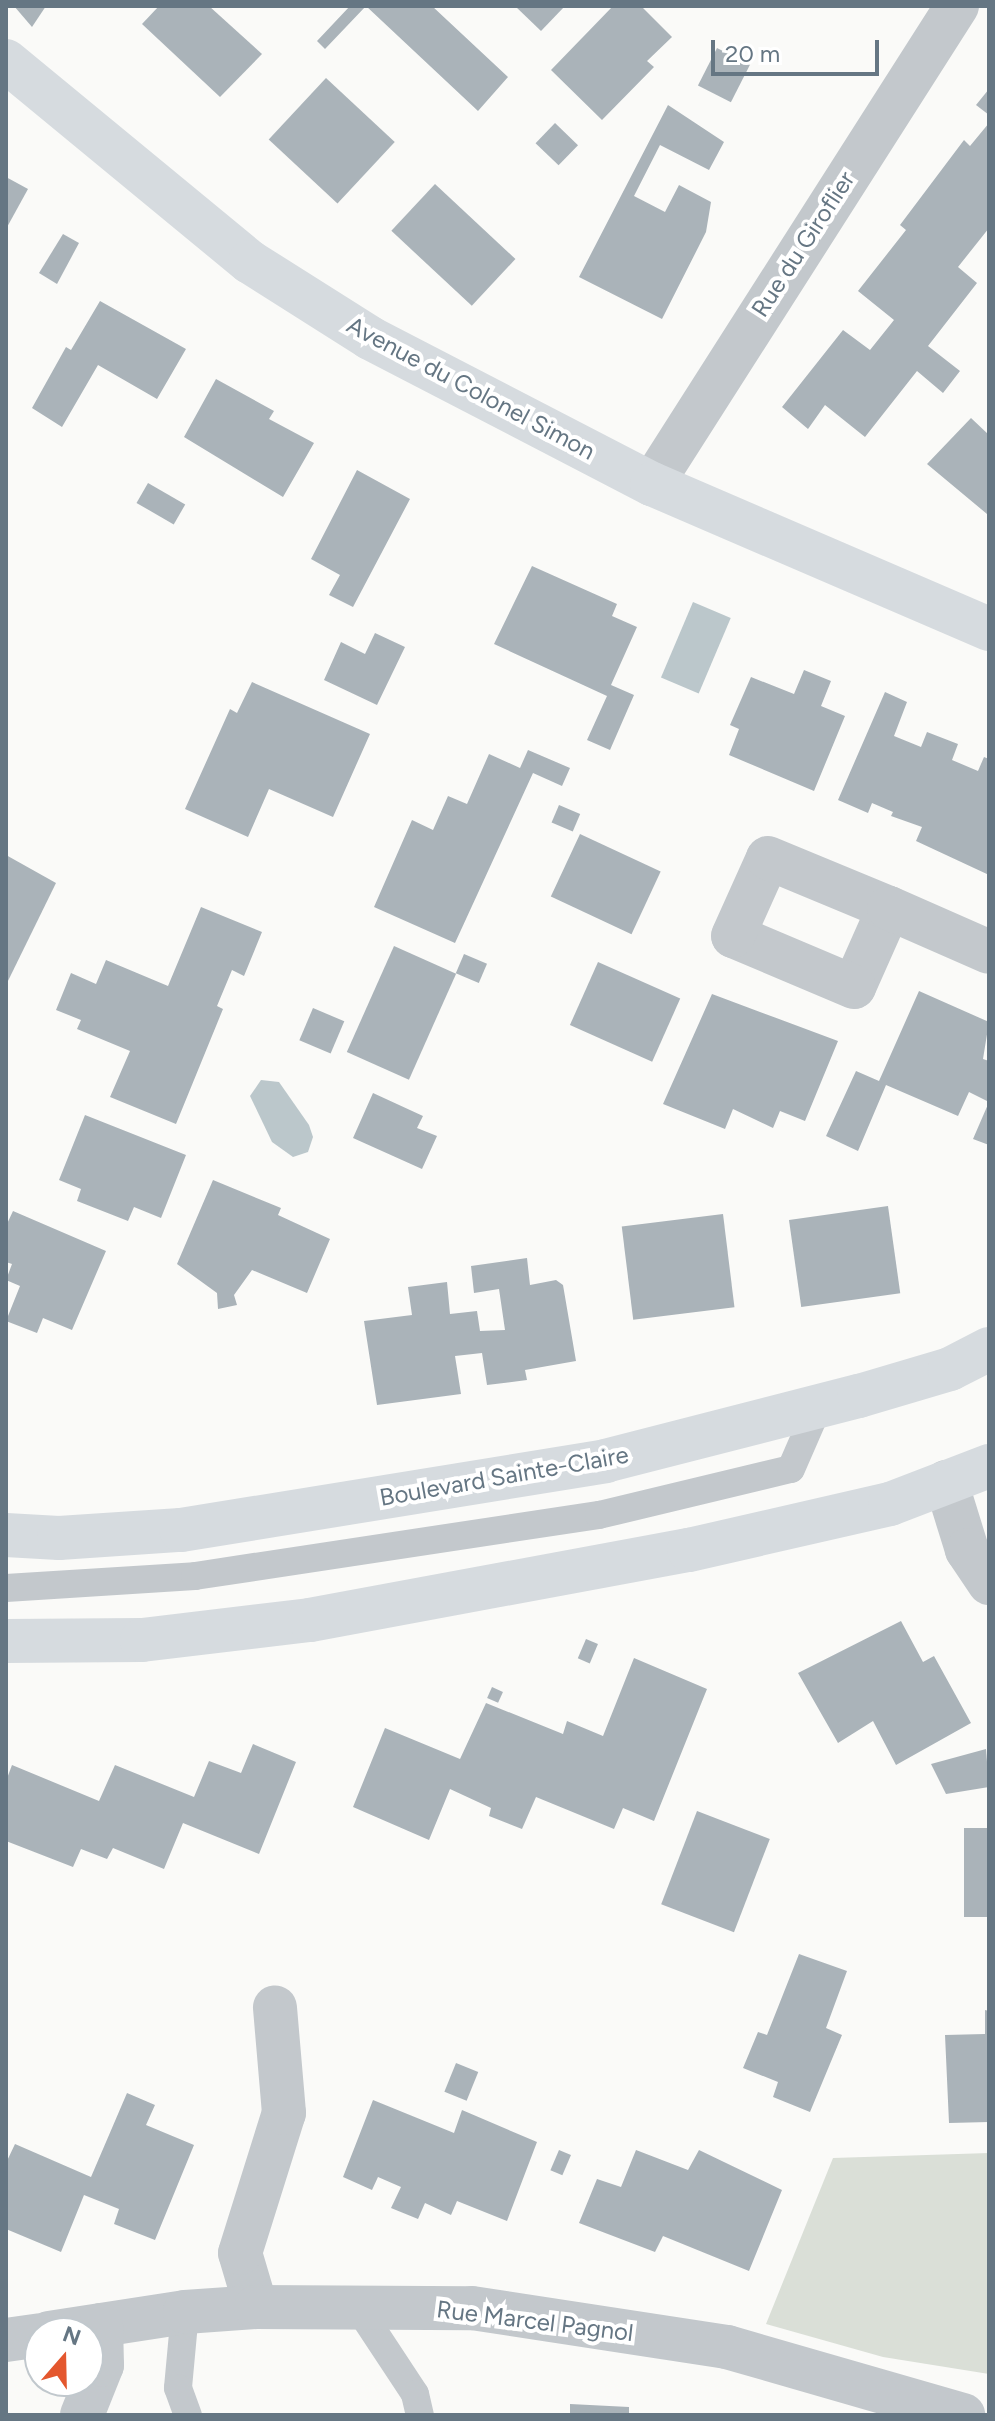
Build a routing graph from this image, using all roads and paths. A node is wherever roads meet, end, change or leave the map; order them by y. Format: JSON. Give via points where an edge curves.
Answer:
{"nodes":[{"id":1,"x":957,"y":6,"type":"edge"},
{"id":2,"x":6,"y":61,"type":"edge"},
{"id":3,"x":652,"y":484,"type":"junction"},
{"id":4,"x":989,"y":629,"type":"edge"},
{"id":5,"x":889,"y":908,"type":"dead end"},
{"id":6,"x":989,"y":952,"type":"edge"},
{"id":7,"x":989,"y":1349,"type":"edge"},
{"id":8,"x":818,"y":1407,"type":"junction"},
{"id":9,"x":989,"y":1466,"type":"edge"},
{"id":10,"x":946,"y":1482,"type":"junction"},
{"id":11,"x":6,"y":1535,"type":"edge"},
{"id":12,"x":989,"y":1583,"type":"edge"},
{"id":13,"x":6,"y":1588,"type":"edge"},
{"id":14,"x":6,"y":1641,"type":"edge"},
{"id":15,"x":275,"y":2007,"type":"dead end"},
{"id":16,"x":357,"y":2306,"type":"junction"},
{"id":17,"x":256,"y":2307,"type":"junction"},
{"id":18,"x":185,"y":2312,"type":"junction"},
{"id":19,"x":104,"y":2325,"type":"edge"},
{"id":20,"x":188,"y":2415,"type":"edge"},
{"id":21,"x":420,"y":2415,"type":"edge"},
{"id":22,"x":963,"y":2415,"type":"edge"}],
"edges":[{"from":1,"to":3,"type":"street","name":"Rue du Giroflier"},
{"from":2,"to":3,"type":"main road","name":"Avenue du Colonel Simon","via":[[250,262],[370,338]]},
{"from":3,"to":4,"type":"main road","name":"Avenue du Colonel Simon"},
{"from":5,"to":6,"type":"street"},
{"from":7,"to":8,"type":"main road","name":"Boulevard Sainte-Claire","via":[[950,1369]]},
{"from":8,"to":11,"type":"main road","name":"Boulevard Sainte-Claire","via":[[605,1461],[181,1530],[59,1538]]},
{"from":8,"to":13,"type":"lane","via":[[791,1469],[599,1515],[195,1576]]},
{"from":9,"to":10,"type":"main road"},
{"from":10,"to":12,"type":"street","via":[[967,1550]]},
{"from":10,"to":14,"type":"main road","via":[[890,1504],[689,1550],[310,1620],[142,1640]]},
{"from":15,"to":17,"type":"street","via":[[284,2113],[240,2253]]},
{"from":16,"to":17,"type":"street","name":"Rue Marcel Pagnol"},
{"from":16,"to":21,"type":"lane","via":[[415,2394]]},
{"from":16,"to":22,"type":"street","name":"Rue Marcel Pagnol","via":[[472,2308],[727,2347]]},
{"from":17,"to":18,"type":"street","name":"Rue Marcel Pagnol"},
{"from":18,"to":19,"type":"street","name":"Rue Marcel Pagnol"},
{"from":18,"to":20,"type":"lane","via":[[178,2388]]}]}
